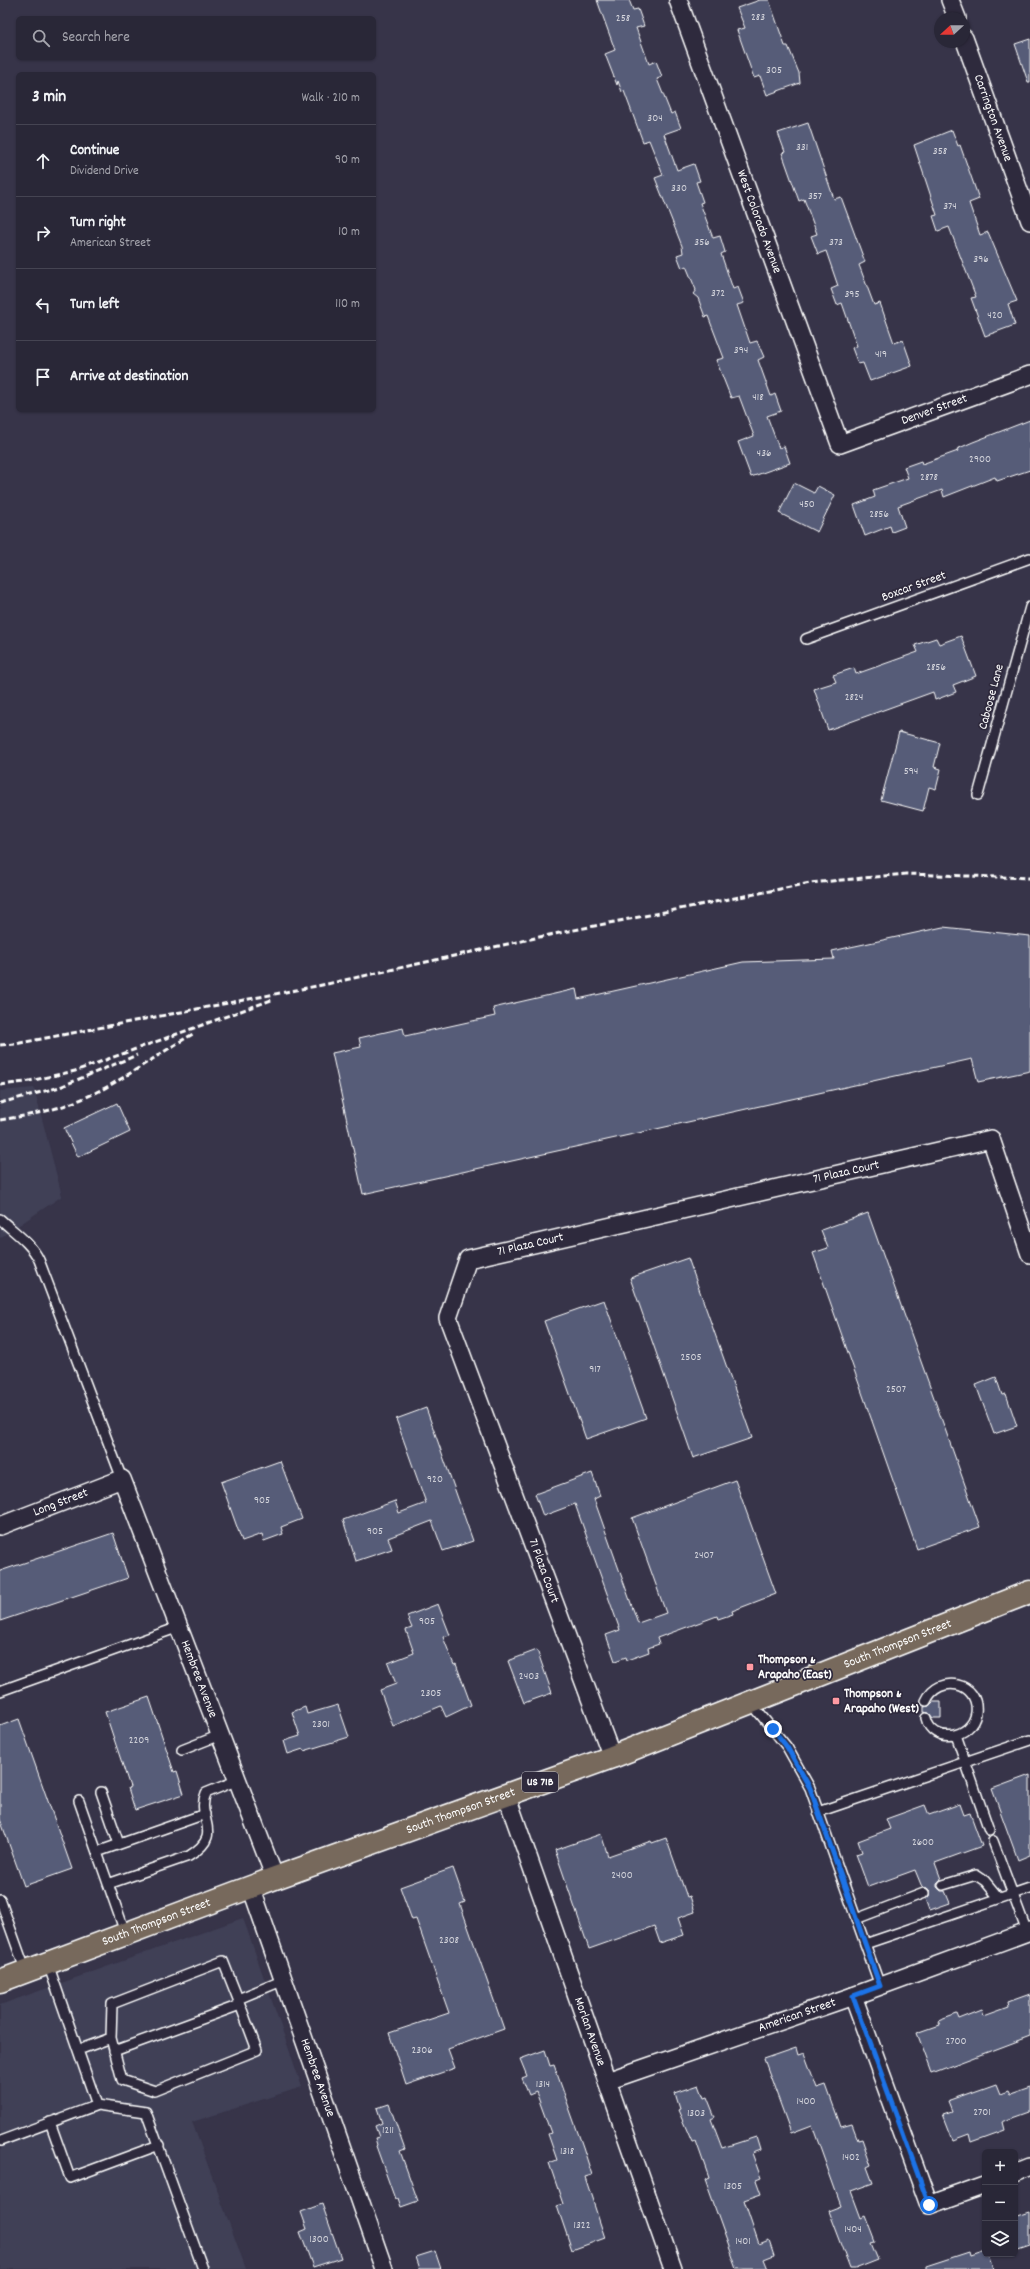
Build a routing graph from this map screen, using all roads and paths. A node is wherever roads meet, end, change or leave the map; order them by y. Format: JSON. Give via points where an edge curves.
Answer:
{"nodes":[{"id":1,"x":678,"y":0,"type":"edge"},
{"id":2,"x":950,"y":0,"type":"edge"},
{"id":3,"x":955,"y":12,"type":"edge"},
{"id":4,"x":968,"y":48,"type":"edge"},
{"id":5,"x":1030,"y":221,"type":"edge"},
{"id":6,"x":1030,"y":375,"type":"edge"},
{"id":7,"x":840,"y":444,"type":"joint"},
{"id":8,"x":1030,"y":558,"type":"edge"},
{"id":9,"x":1030,"y":607,"type":"edge"},
{"id":10,"x":806,"y":639,"type":"dead end"},
{"id":11,"x":978,"y":795,"type":"dead end"},
{"id":12,"x":0,"y":1219,"type":"edge"},
{"id":13,"x":1030,"y":1254,"type":"edge"},
{"id":14,"x":122,"y":1479,"type":"junction"},
{"id":15,"x":0,"y":1526,"type":"edge"},
{"id":16,"x":1030,"y":1592,"type":"edge"},
{"id":17,"x":179,"y":1627,"type":"junction"},
{"id":18,"x":0,"y":1691,"type":"edge"},
{"id":19,"x":754,"y":1701,"type":"junction"},
{"id":20,"x":926,"y":1701,"type":"dead end"},
{"id":21,"x":926,"y":1718,"type":"dead end"},
{"id":22,"x":220,"y":1735,"type":"junction"},
{"id":23,"x":956,"y":1736,"type":"junction"},
{"id":24,"x":1030,"y":1740,"type":"edge"},
{"id":25,"x":182,"y":1750,"type":"dead end"},
{"id":26,"x":612,"y":1757,"type":"junction"},
{"id":27,"x":965,"y":1762,"type":"junction"},
{"id":28,"x":238,"y":1780,"type":"junction"},
{"id":29,"x":101,"y":1792,"type":"dead end"},
{"id":30,"x":506,"y":1794,"type":"junction"},
{"id":31,"x":79,"y":1801,"type":"dead end"},
{"id":32,"x":818,"y":1812,"type":"junction"},
{"id":33,"x":205,"y":1814,"type":"junction"},
{"id":34,"x":989,"y":1830,"type":"dead end"},
{"id":35,"x":993,"y":1840,"type":"dead end"},
{"id":36,"x":119,"y":1844,"type":"junction"},
{"id":37,"x":97,"y":1852,"type":"junction"},
{"id":38,"x":275,"y":1878,"type":"junction"},
{"id":39,"x":108,"y":1884,"type":"junction"},
{"id":40,"x":943,"y":1885,"type":"dead end"},
{"id":41,"x":251,"y":1887,"type":"junction"},
{"id":42,"x":1030,"y":1888,"type":"edge"},
{"id":43,"x":924,"y":1893,"type":"dead end"},
{"id":44,"x":1014,"y":1893,"type":"junction"},
{"id":45,"x":998,"y":1898,"type":"junction"},
{"id":46,"x":0,"y":1899,"type":"edge"},
{"id":47,"x":856,"y":1919,"type":"junction"},
{"id":48,"x":1029,"y":1932,"type":"edge"},
{"id":49,"x":126,"y":1935,"type":"junction"},
{"id":50,"x":865,"y":1944,"type":"junction"},
{"id":51,"x":48,"y":1964,"type":"junction"},
{"id":52,"x":26,"y":1972,"type":"junction"},
{"id":53,"x":284,"y":1980,"type":"junction"},
{"id":54,"x":0,"y":1981,"type":"edge"},
{"id":55,"x":880,"y":1986,"type":"junction"},
{"id":56,"x":853,"y":1996,"type":"junction"},
{"id":57,"x":239,"y":2002,"type":"junction"},
{"id":58,"x":111,"y":2038,"type":"junction"},
{"id":59,"x":78,"y":2050,"type":"junction"},
{"id":60,"x":114,"y":2051,"type":"junction"},
{"id":61,"x":608,"y":2081,"type":"junction"},
{"id":62,"x":97,"y":2105,"type":"junction"},
{"id":63,"x":50,"y":2122,"type":"junction"},
{"id":64,"x":0,"y":2141,"type":"edge"},
{"id":65,"x":159,"y":2145,"type":"junction"},
{"id":66,"x":1030,"y":2168,"type":"edge"},
{"id":67,"x":1018,"y":2173,"type":"edge"},
{"id":68,"x":982,"y":2186,"type":"edge"},
{"id":69,"x":203,"y":2269,"type":"edge"},
{"id":70,"x":384,"y":2269,"type":"edge"},
{"id":71,"x":673,"y":2269,"type":"edge"}],
"edges":[{"from":1,"to":7,"type":"street","name":"West Colorado Avenue"},
{"from":2,"to":3,"type":"street"},
{"from":4,"to":5,"type":"street","name":"Carrington Avenue"},
{"from":6,"to":7,"type":"street","name":"Denver Street"},
{"from":8,"to":10,"type":"lane","name":"Boxcar Street"},
{"from":9,"to":11,"type":"lane","name":"Caboose Lane"},
{"from":12,"to":14,"type":"lane","via":[[35,1251],[40,1260]]},
{"from":13,"to":26,"type":"street","name":"71 Plaza Court","via":[[991,1139],[468,1259],[448,1318]]},
{"from":14,"to":15,"type":"street","name":"Long Street"},
{"from":14,"to":17,"type":"street","name":"Hembree Avenue"},
{"from":16,"to":19,"type":"highway","name":"South Thompson Street","number":"US 71B"},
{"from":17,"to":18,"type":"lane"},
{"from":17,"to":22,"type":"street","name":"Hembree Avenue"},
{"from":19,"to":26,"type":"highway","name":"South Thompson Street","number":"US 71B"},
{"from":19,"to":32,"type":"lane","via":[[756,1708],[787,1747],[810,1788]]},
{"from":20,"to":23,"type":"lane","via":[[936,1688],[944,1684],[953,1684],[968,1690],[974,1700],[976,1712],[970,1727]]},
{"from":21,"to":23,"type":"lane","via":[[931,1728],[938,1733]]},
{"from":22,"to":25,"type":"lane"},
{"from":22,"to":28,"type":"street","name":"Hembree Avenue"},
{"from":23,"to":27,"type":"lane"},
{"from":24,"to":27,"type":"lane"},
{"from":26,"to":30,"type":"highway","name":"South Thompson Street","number":"US 71B"},
{"from":27,"to":32,"type":"lane"},
{"from":27,"to":34,"type":"lane"},
{"from":28,"to":33,"type":"lane","via":[[206,1792],[203,1800]]},
{"from":28,"to":38,"type":"street","name":"Hembree Avenue"},
{"from":29,"to":36,"type":"lane"},
{"from":30,"to":38,"type":"highway","name":"South Thompson Street","number":"US 71B"},
{"from":30,"to":61,"type":"street","name":"Morlan Avenue"},
{"from":31,"to":37,"type":"lane"},
{"from":32,"to":47,"type":"lane"},
{"from":33,"to":36,"type":"lane"},
{"from":33,"to":39,"type":"lane","via":[[208,1835],[197,1851]]},
{"from":35,"to":44,"type":"lane"},
{"from":36,"to":37,"type":"lane"},
{"from":37,"to":39,"type":"lane"},
{"from":38,"to":41,"type":"highway","name":"South Thompson Street","number":"US 71B"},
{"from":39,"to":49,"type":"lane"},
{"from":40,"to":45,"type":"lane","via":[[976,1875],[985,1881]]},
{"from":41,"to":49,"type":"highway","name":"South Thompson Street","number":"US 71B"},
{"from":41,"to":53,"type":"street","name":"Hembree Avenue"},
{"from":42,"to":44,"type":"lane"},
{"from":43,"to":47,"type":"lane"},
{"from":44,"to":45,"type":"lane"},
{"from":44,"to":48,"type":"lane"},
{"from":45,"to":50,"type":"lane"},
{"from":46,"to":52,"type":"lane"},
{"from":47,"to":50,"type":"lane"},
{"from":48,"to":55,"type":"street","name":"American Street"},
{"from":49,"to":51,"type":"highway","name":"South Thompson Street","number":"US 71B"},
{"from":50,"to":55,"type":"lane"},
{"from":51,"to":52,"type":"highway","name":"South Thompson Street","number":"US 71B"},
{"from":51,"to":59,"type":"lane"},
{"from":52,"to":54,"type":"highway","name":"South Thompson Street","number":"US 71B"},
{"from":53,"to":57,"type":"lane"},
{"from":53,"to":70,"type":"street","name":"Hembree Avenue"},
{"from":55,"to":56,"type":"street","name":"American Street"},
{"from":56,"to":61,"type":"street","name":"American Street"},
{"from":56,"to":68,"type":"street","via":[[929,2205]]},
{"from":57,"to":58,"type":"lane","via":[[223,1961],[112,2004]]},
{"from":57,"to":60,"type":"lane"},
{"from":57,"to":60,"type":"lane","via":[[257,2050],[155,2091],[122,2080]]},
{"from":58,"to":59,"type":"lane"},
{"from":58,"to":60,"type":"lane"},
{"from":59,"to":62,"type":"lane"},
{"from":61,"to":71,"type":"street","name":"Morlan Avenue"},
{"from":62,"to":63,"type":"lane"},
{"from":62,"to":65,"type":"lane","via":[[146,2112]]},
{"from":63,"to":64,"type":"lane"},
{"from":63,"to":65,"type":"lane","via":[[70,2178]]},
{"from":65,"to":69,"type":"lane"},
{"from":66,"to":67,"type":"street"}]}
